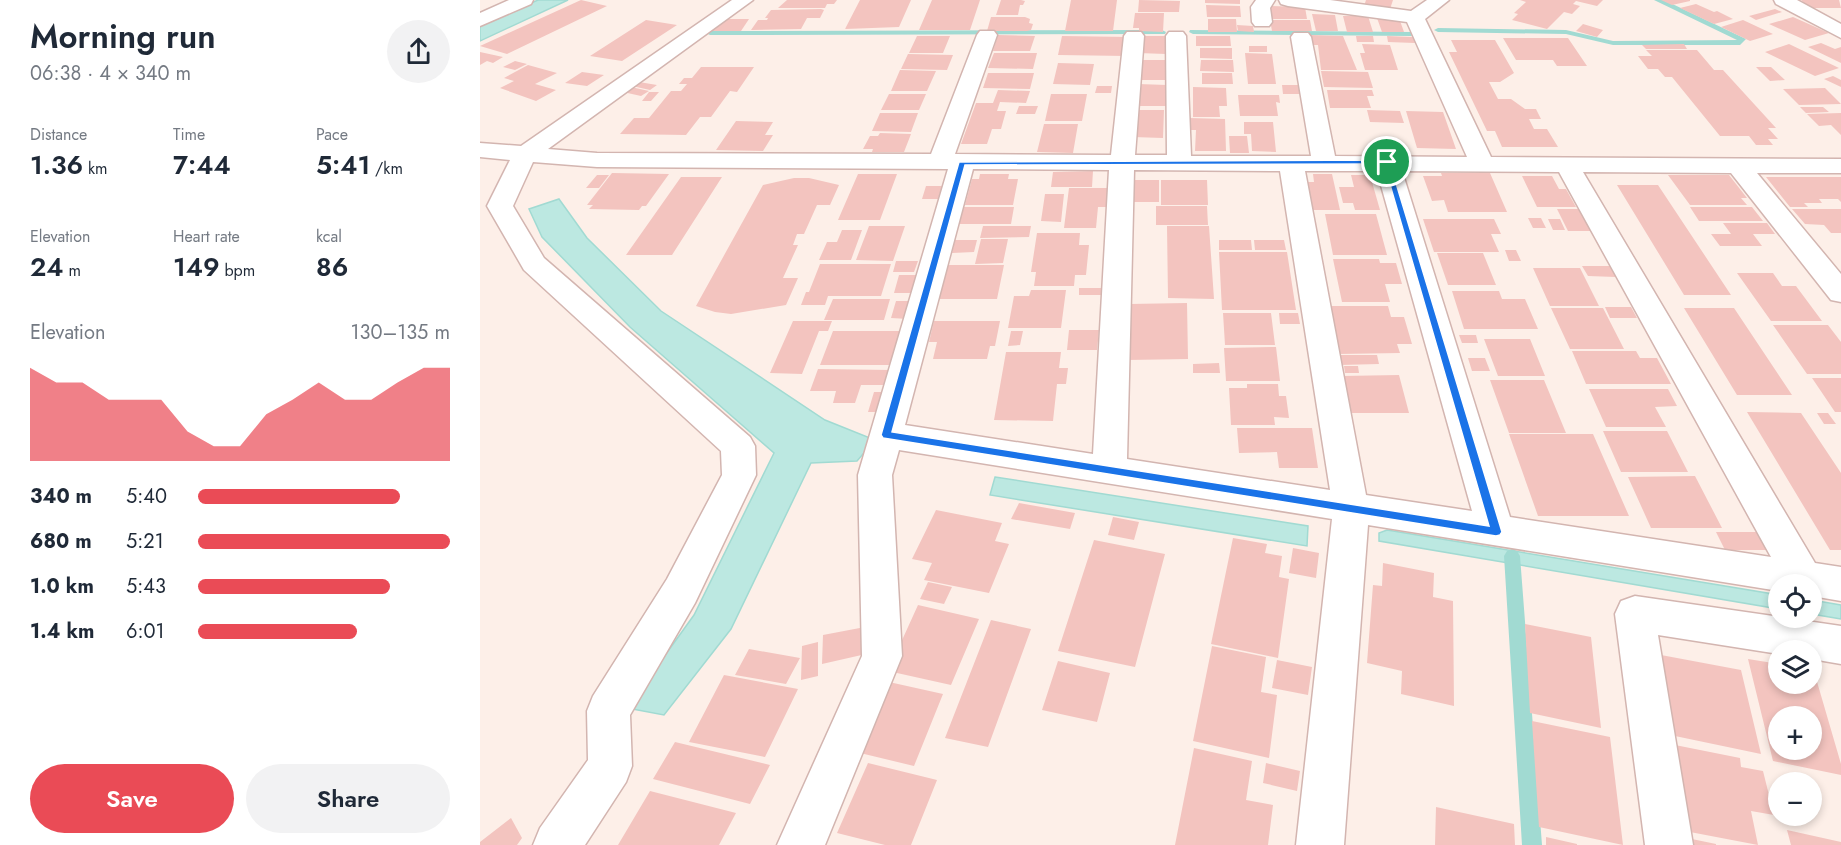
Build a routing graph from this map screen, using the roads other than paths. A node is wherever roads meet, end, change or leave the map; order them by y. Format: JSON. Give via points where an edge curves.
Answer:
{"nodes":[{"id":1,"x":524,"y":0,"type":"edge"},
{"id":2,"x":744,"y":0,"type":"edge"},
{"id":3,"x":1266,"y":0,"type":"edge"},
{"id":4,"x":1288,"y":0,"type":"edge"},
{"id":5,"x":1440,"y":0,"type":"edge"},
{"id":6,"x":1783,"y":0,"type":"edge"},
{"id":7,"x":1415,"y":17,"type":"junction"},
{"id":8,"x":480,"y":20,"type":"edge"},
{"id":9,"x":1262,"y":22,"type":"dead end"},
{"id":10,"x":1841,"y":32,"type":"edge"},
{"id":11,"x":987,"y":35,"type":"dead end"},
{"id":12,"x":1134,"y":36,"type":"dead end"},
{"id":13,"x":1176,"y":36,"type":"dead end"},
{"id":14,"x":1301,"y":37,"type":"dead end"},
{"id":15,"x":480,"y":150,"type":"edge"},
{"id":16,"x":524,"y":155,"type":"junction"},
{"id":17,"x":1122,"y":162,"type":"junction"},
{"id":18,"x":1387,"y":162,"type":"junction"},
{"id":19,"x":951,"y":163,"type":"junction"},
{"id":20,"x":1179,"y":163,"type":"junction"},
{"id":21,"x":1308,"y":163,"type":"junction"},
{"id":22,"x":1482,"y":163,"type":"junction"},
{"id":23,"x":1566,"y":163,"type":"junction"},
{"id":24,"x":1738,"y":165,"type":"junction"},
{"id":25,"x":1841,"y":166,"type":"edge"},
{"id":26,"x":490,"y":212,"type":"edge"},
{"id":27,"x":1841,"y":293,"type":"edge"},
{"id":28,"x":886,"y":435,"type":"junction"},
{"id":29,"x":1109,"y":471,"type":"junction"},
{"id":30,"x":1351,"y":509,"type":"junction"},
{"id":31,"x":1496,"y":532,"type":"junction"},
{"id":32,"x":1771,"y":574,"type":"edge"},
{"id":33,"x":1801,"y":574,"type":"edge"},
{"id":34,"x":1822,"y":581,"type":"edge"},
{"id":35,"x":1841,"y":584,"type":"edge"},
{"id":36,"x":1841,"y":645,"type":"edge"},
{"id":37,"x":557,"y":845,"type":"edge"},
{"id":38,"x":801,"y":845,"type":"edge"},
{"id":39,"x":1320,"y":845,"type":"edge"},
{"id":40,"x":1669,"y":845,"type":"edge"}],
"edges":[{"from":1,"to":8,"type":"street"},
{"from":2,"to":16,"type":"street"},
{"from":3,"to":9,"type":"street","via":[[1260,7]]},
{"from":4,"to":7,"type":"street"},
{"from":5,"to":7,"type":"street"},
{"from":6,"to":10,"type":"street"},
{"from":7,"to":22,"type":"street"},
{"from":11,"to":19,"type":"street"},
{"from":12,"to":17,"type":"street"},
{"from":13,"to":20,"type":"street"},
{"from":14,"to":21,"type":"street"},
{"from":15,"to":16,"type":"street"},
{"from":16,"to":19,"type":"street","via":[[597,160]]},
{"from":16,"to":26,"type":"street"},
{"from":17,"to":19,"type":"street"},
{"from":17,"to":20,"type":"street"},
{"from":17,"to":29,"type":"street"},
{"from":18,"to":21,"type":"street"},
{"from":18,"to":22,"type":"street"},
{"from":18,"to":31,"type":"street"},
{"from":19,"to":28,"type":"street"},
{"from":20,"to":21,"type":"street"},
{"from":21,"to":30,"type":"street"},
{"from":22,"to":23,"type":"street"},
{"from":23,"to":24,"type":"street"},
{"from":23,"to":33,"type":"street"},
{"from":24,"to":25,"type":"street"},
{"from":24,"to":27,"type":"street"},
{"from":26,"to":37,"type":"street","via":[[534,264],[738,446],[739,475],[681,591],[608,711],[610,766]]},
{"from":28,"to":29,"type":"street"},
{"from":28,"to":38,"type":"street","via":[[875,475],[882,656]]},
{"from":29,"to":30,"type":"street"},
{"from":30,"to":31,"type":"street"},
{"from":30,"to":39,"type":"street"},
{"from":31,"to":32,"type":"street"},
{"from":34,"to":35,"type":"street"},
{"from":36,"to":40,"type":"street","via":[[1635,614]]}]}
